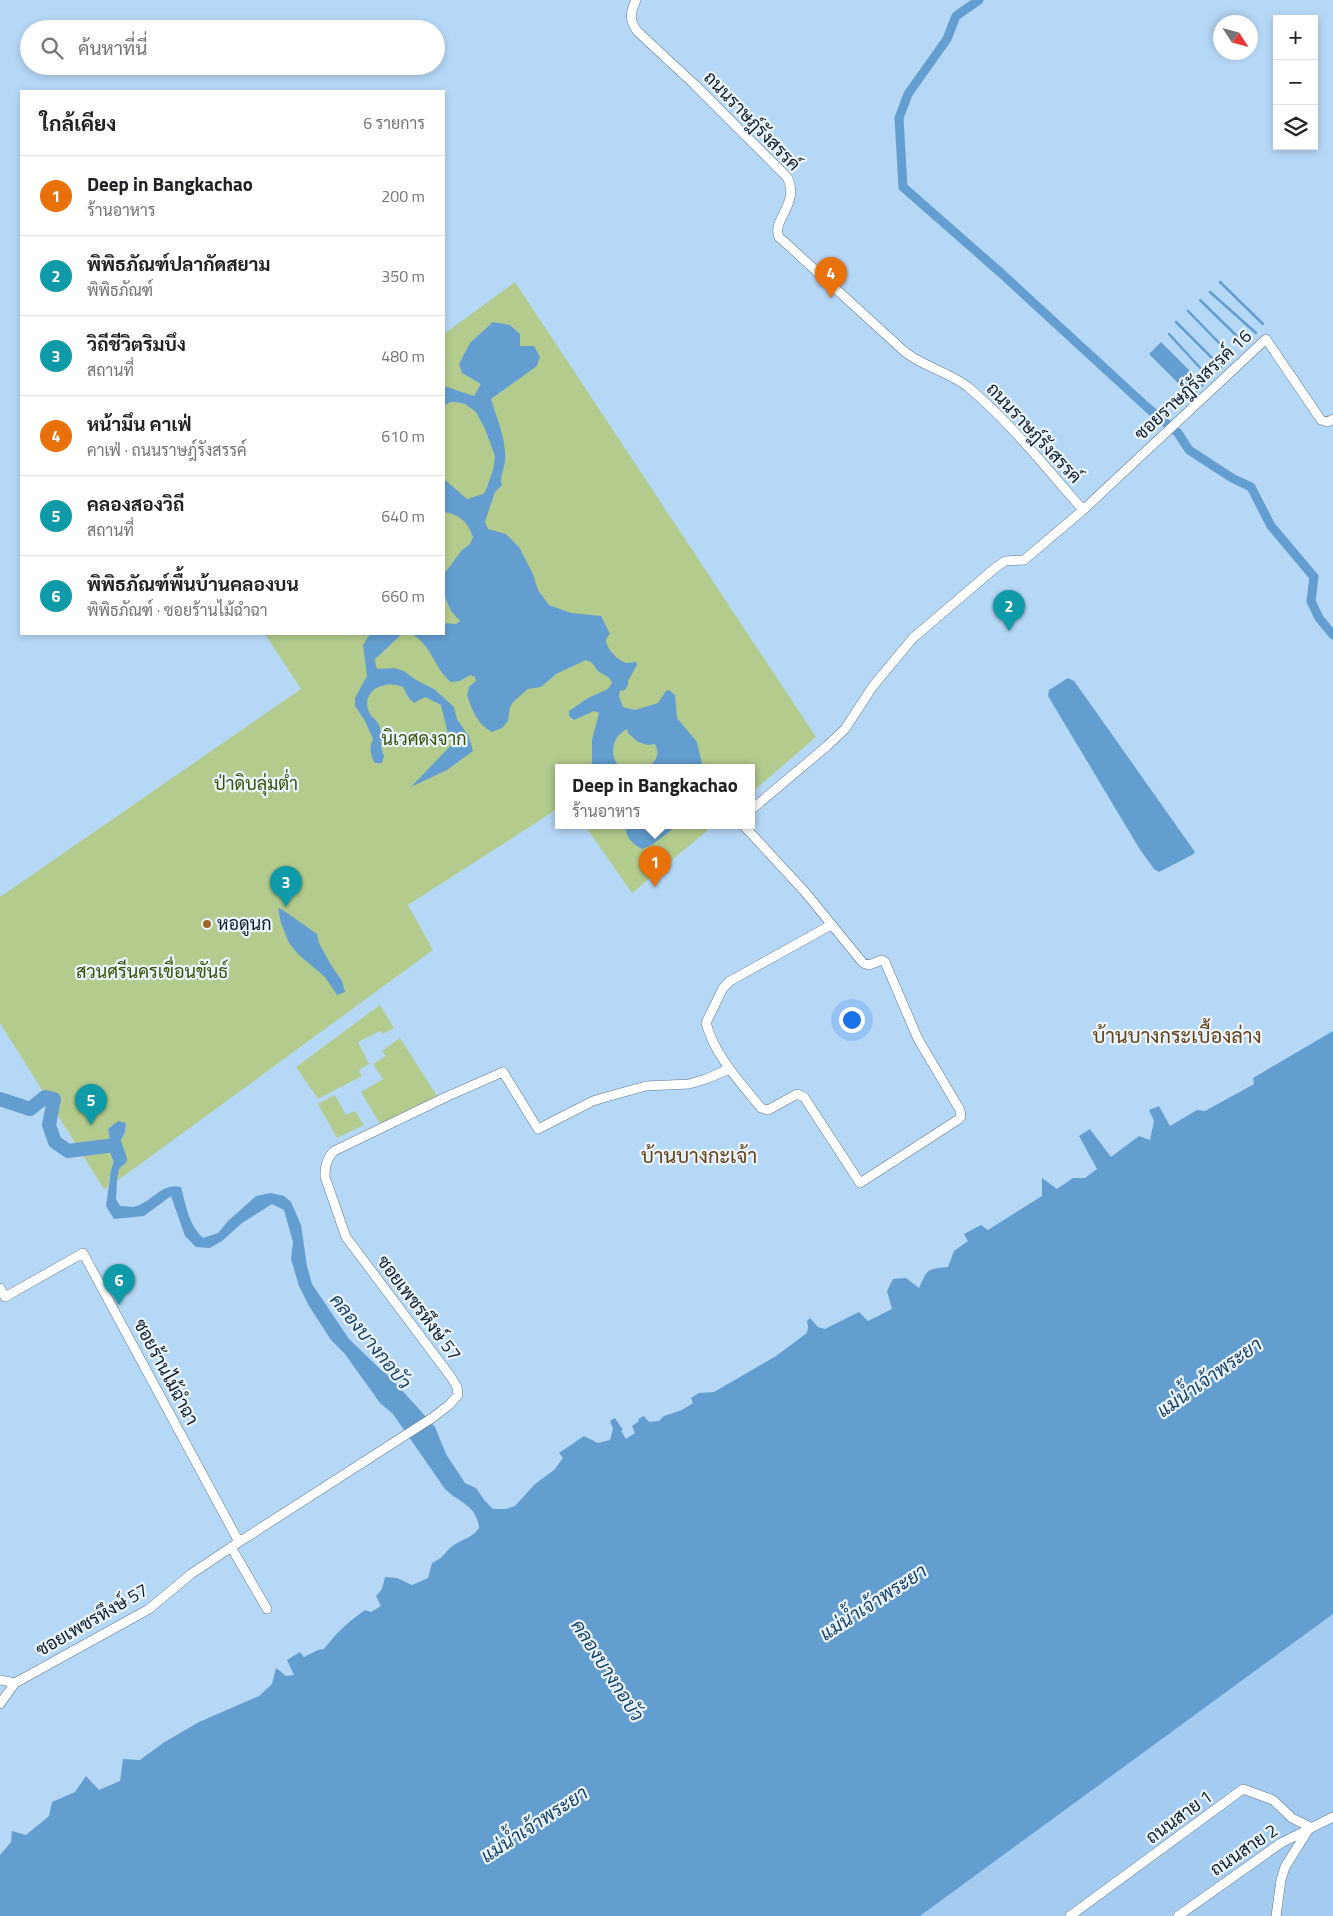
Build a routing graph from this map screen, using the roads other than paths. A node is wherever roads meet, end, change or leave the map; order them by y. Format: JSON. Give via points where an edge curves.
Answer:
{"nodes":[{"id":1,"x":636,"y":0,"type":"edge"},
{"id":2,"x":1333,"y":419,"type":"edge"},
{"id":3,"x":1083,"y":510,"type":"junction"},
{"id":4,"x":755,"y":807,"type":"edge"},
{"id":5,"x":747,"y":829,"type":"edge"},
{"id":6,"x":831,"y":925,"type":"junction"},
{"id":7,"x":729,"y":1069,"type":"junction"},
{"id":8,"x":0,"y":1288,"type":"edge"},
{"id":9,"x":2,"y":1298,"type":"edge"},
{"id":10,"x":239,"y":1542,"type":"junction"},
{"id":11,"x":231,"y":1548,"type":"junction"},
{"id":12,"x":268,"y":1609,"type":"dead end"},
{"id":13,"x":0,"y":1680,"type":"edge"},
{"id":14,"x":15,"y":1683,"type":"junction"},
{"id":15,"x":0,"y":1704,"type":"edge"},
{"id":16,"x":1333,"y":1817,"type":"edge"},
{"id":17,"x":1310,"y":1827,"type":"junction"},
{"id":18,"x":1070,"y":1916,"type":"edge"},
{"id":19,"x":1178,"y":1916,"type":"edge"},
{"id":20,"x":1276,"y":1916,"type":"edge"}],
"edges":[{"from":1,"to":3,"type":"street","name":"ถนนราษฎ์รังสรรค์","via":[[630,13],[631,23],[637,31],[787,176],[791,193],[777,230],[779,238],[909,355],[958,380],[1000,415]]},
{"from":2,"to":3,"type":"street","name":"ซอยราษฎ์รังสรรค์ 16","via":[[1328,422],[1320,420],[1266,339]]},
{"from":3,"to":4,"type":"street","name":"ซอยราษฎ์รังสรรค์ 16","via":[[1024,560],[1005,561],[995,568],[913,638],[873,686],[845,730]]},
{"from":5,"to":6,"type":"street"},
{"from":6,"to":7,"type":"street","via":[[739,975],[723,988],[706,1023]]},
{"from":6,"to":7,"type":"street","via":[[863,963],[885,962],[918,1039],[960,1110],[959,1119],[860,1183],[804,1097],[797,1094],[768,1110],[761,1108]]},
{"from":7,"to":10,"type":"street","name":"ซอยเพชรหึงษ์ 57","via":[[689,1084],[646,1086],[606,1096],[538,1129],[503,1072],[329,1156],[325,1177],[346,1237],[451,1377],[458,1395],[432,1418]]},
{"from":8,"to":9,"type":"street","name":"ซอยร้านไม้ฉำฉา"},
{"from":9,"to":10,"type":"street","name":"ซอยร้านไม้ฉำฉา","via":[[83,1253]]},
{"from":10,"to":11,"type":"street","name":"ซอยเพชรหึงษ์ 57"},
{"from":11,"to":12,"type":"street"},
{"from":11,"to":14,"type":"street","name":"ซอยเพชรหึงษ์ 57","via":[[191,1574],[149,1609]]},
{"from":13,"to":14,"type":"street"},
{"from":14,"to":15,"type":"street","name":"ซอยเพชรหึงษ์ 57"},
{"from":16,"to":17,"type":"street","name":"ถนนสาย 2"},
{"from":17,"to":18,"type":"street","name":"ถนนสาย 1","via":[[1292,1818],[1273,1800],[1243,1790]]},
{"from":17,"to":19,"type":"street","name":"ถนนสาย 2","via":[[1281,1842]]},
{"from":17,"to":20,"type":"street","via":[[1285,1867]]}]}
